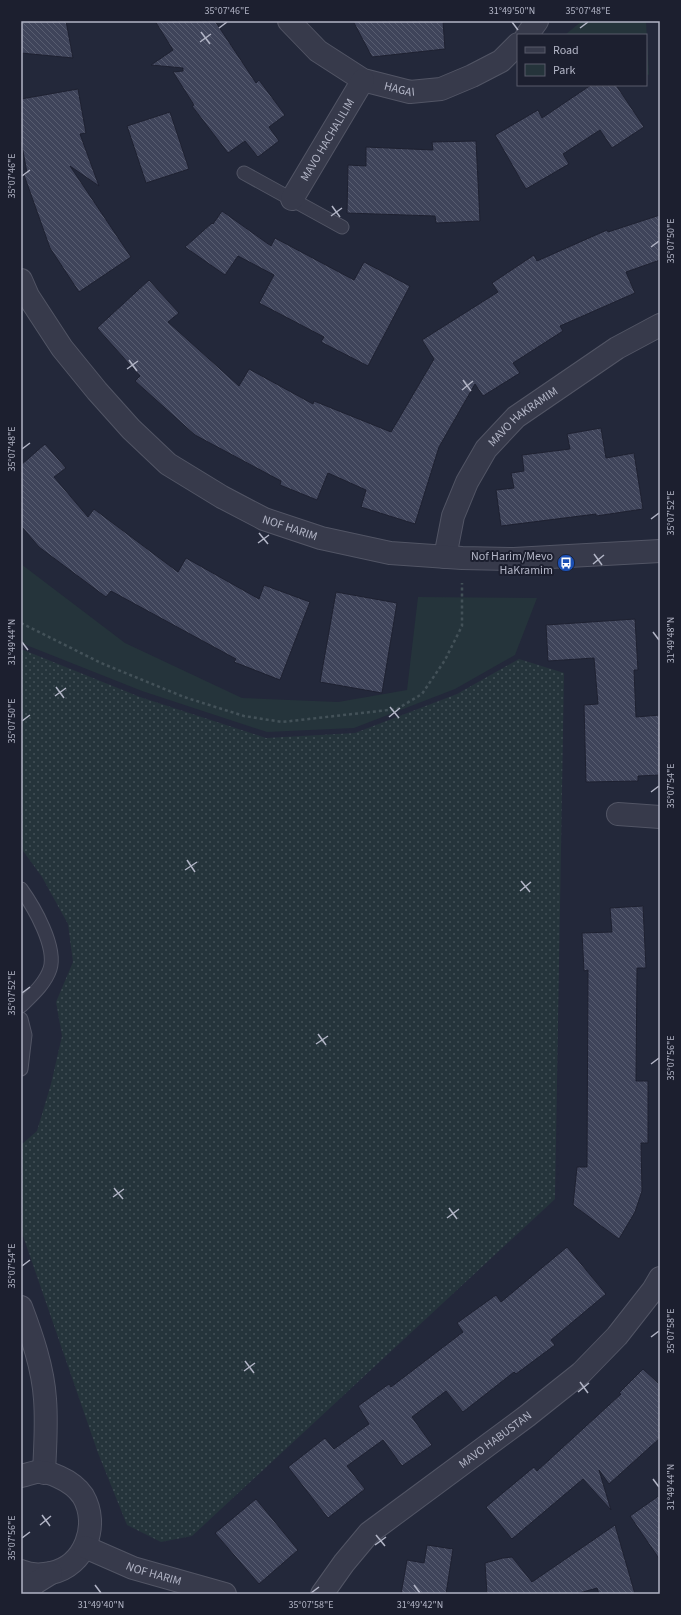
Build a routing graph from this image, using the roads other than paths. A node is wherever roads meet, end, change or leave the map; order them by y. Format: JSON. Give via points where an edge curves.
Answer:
{"nodes":[{"id":1,"x":289,"y":21,"type":"edge"},
{"id":2,"x":537,"y":21,"type":"edge"},
{"id":3,"x":528,"y":34,"type":"edge"},
{"id":4,"x":517,"y":45,"type":"edge"},
{"id":5,"x":363,"y":80,"type":"junction"},
{"id":6,"x":244,"y":173,"type":"dead end"},
{"id":7,"x":292,"y":199,"type":"junction"},
{"id":8,"x":342,"y":227,"type":"dead end"},
{"id":9,"x":21,"y":280,"type":"edge"},
{"id":10,"x":660,"y":325,"type":"edge"},
{"id":11,"x":660,"y":551,"type":"edge"},
{"id":12,"x":453,"y":558,"type":"junction"},
{"id":13,"x":618,"y":814,"type":"dead end"},
{"id":14,"x":660,"y":817,"type":"edge"},
{"id":15,"x":21,"y":889,"type":"edge"},
{"id":16,"x":21,"y":1006,"type":"edge"},
{"id":17,"x":21,"y":1019,"type":"edge"},
{"id":18,"x":21,"y":1069,"type":"edge"},
{"id":19,"x":660,"y":1278,"type":"edge"},
{"id":20,"x":21,"y":1307,"type":"edge"},
{"id":21,"x":44,"y":1473,"type":"junction"},
{"id":22,"x":21,"y":1476,"type":"edge"},
{"id":23,"x":85,"y":1547,"type":"junction"},
{"id":24,"x":21,"y":1571,"type":"edge"},
{"id":25,"x":51,"y":1573,"type":"junction"},
{"id":26,"x":26,"y":1594,"type":"edge"},
{"id":27,"x":225,"y":1594,"type":"edge"},
{"id":28,"x":322,"y":1594,"type":"edge"}],
"edges":[{"from":1,"to":5,"type":"street","name":"HAGAI","via":[[318,51]]},
{"from":2,"to":3,"type":"street"},
{"from":4,"to":5,"type":"street","name":"HAGAI","via":[[501,61],[441,89],[410,92]]},
{"from":5,"to":7,"type":"street","name":"MAVO HACHALILIM"},
{"from":6,"to":7,"type":"lane"},
{"from":7,"to":8,"type":"lane"},
{"from":9,"to":12,"type":"street","name":"NOF HARIM","via":[[28,296],[62,348],[131,429],[168,464],[264,519],[320,538],[390,554]]},
{"from":10,"to":12,"type":"street","name":"MAVO HAKRAMIM","via":[[617,348],[516,417],[486,449],[467,482],[453,516]]},
{"from":11,"to":12,"type":"street","name":"NOF HARIM","via":[[514,559]]},
{"from":13,"to":14,"type":"street"},
{"from":15,"to":16,"type":"lane","via":[[43,926],[51,954],[50,969],[44,981]]},
{"from":17,"to":18,"type":"lane","via":[[25,1035]]},
{"from":19,"to":28,"type":"street","name":"MAVO HABUSTAN","via":[[617,1336],[581,1374],[369,1533]]},
{"from":20,"to":21,"type":"street","via":[[41,1372],[45,1399]]},
{"from":21,"to":22,"type":"street","via":[[36,1472]]},
{"from":21,"to":23,"type":"street","via":[[54,1474],[70,1482],[82,1496],[89,1512],[90,1530]]},
{"from":23,"to":25,"type":"street","via":[[75,1561]]},
{"from":23,"to":27,"type":"street","name":"NOF HARIM","via":[[133,1568]]},
{"from":24,"to":25,"type":"street","via":[[40,1575]]},
{"from":25,"to":26,"type":"street","via":[[35,1583]]}]}
